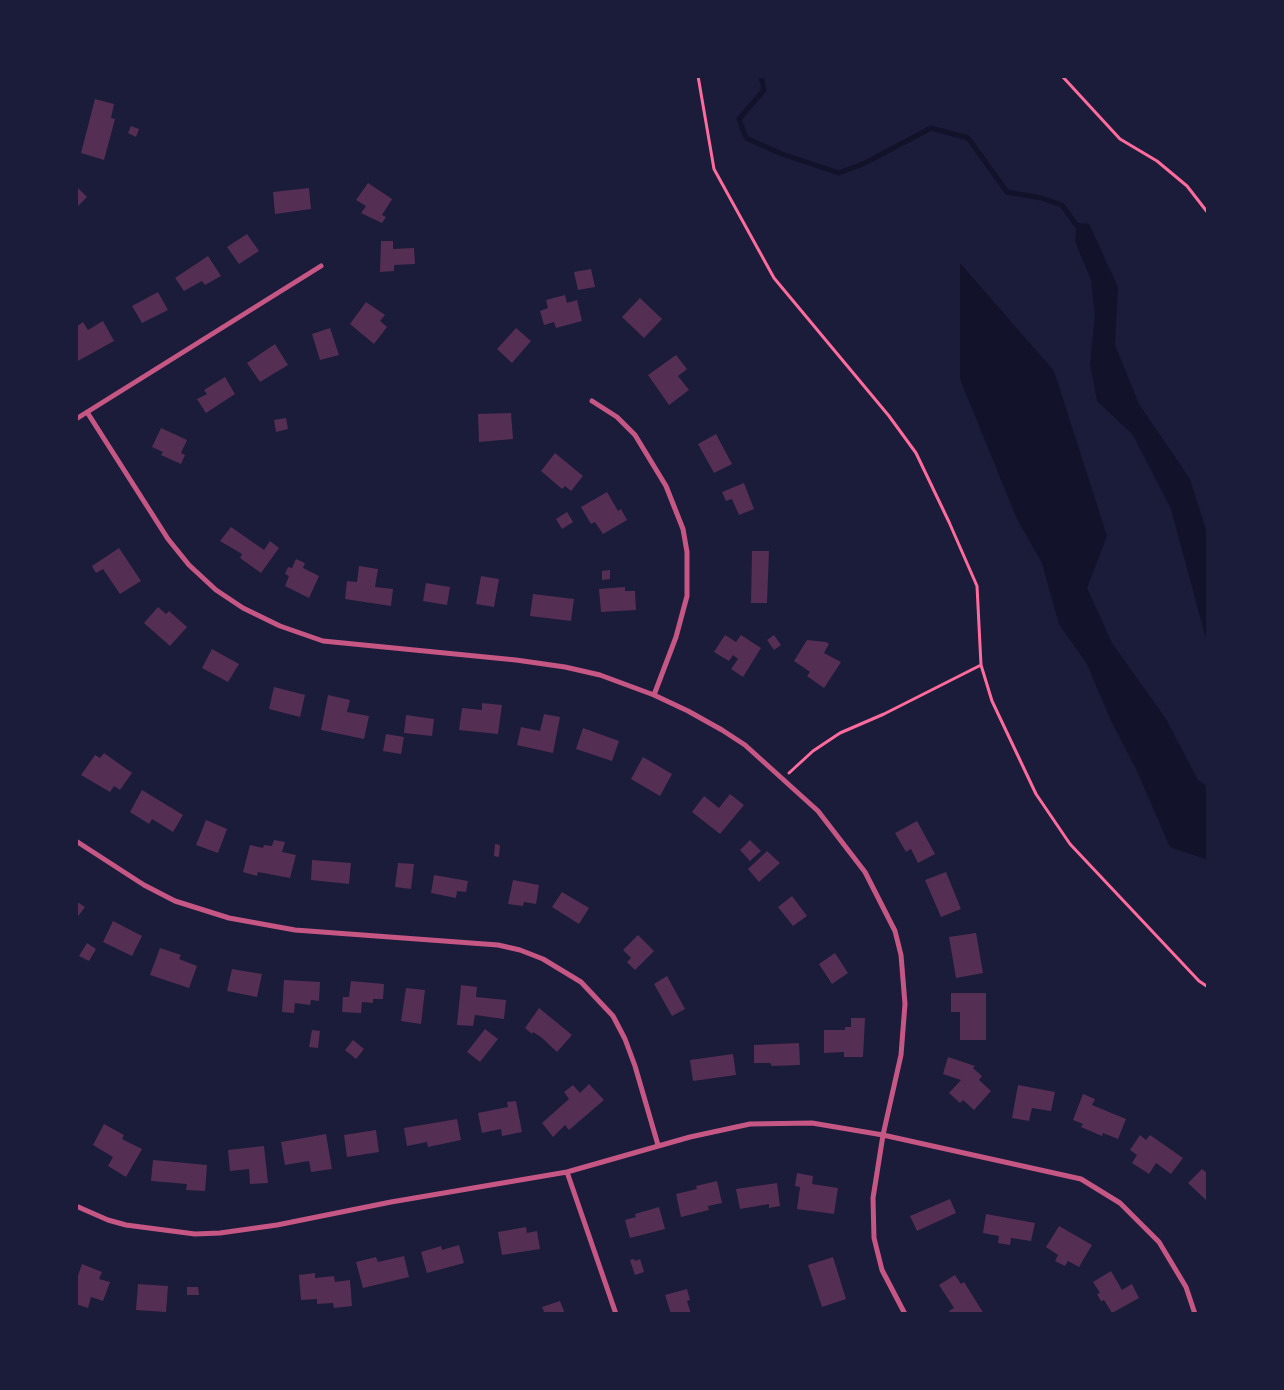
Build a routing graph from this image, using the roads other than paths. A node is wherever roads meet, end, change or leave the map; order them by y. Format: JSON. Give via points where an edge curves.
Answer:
{"nodes":[{"id":1,"x":321,"y":266,"type":"dead end"},
{"id":2,"x":592,"y":401,"type":"dead end"},
{"id":3,"x":88,"y":412,"type":"junction"},
{"id":4,"x":76,"y":419,"type":"edge"},
{"id":5,"x":654,"y":695,"type":"junction"},
{"id":6,"x":76,"y":841,"type":"edge"},
{"id":7,"x":883,"y":1135,"type":"junction"},
{"id":8,"x":658,"y":1146,"type":"junction"},
{"id":9,"x":567,"y":1172,"type":"junction"},
{"id":10,"x":76,"y":1206,"type":"edge"},
{"id":11,"x":616,"y":1314,"type":"edge"},
{"id":12,"x":905,"y":1314,"type":"edge"},
{"id":13,"x":1195,"y":1314,"type":"edge"}],
"edges":[{"from":1,"to":3,"type":"street"},
{"from":2,"to":5,"type":"street","via":[[617,417],[635,435],[666,486],[683,529],[687,552],[687,596],[676,637]]},
{"from":3,"to":4,"type":"street"},
{"from":3,"to":5,"type":"street","via":[[168,539],[216,590],[243,608],[280,626],[323,641],[565,667]]},
{"from":5,"to":7,"type":"street","via":[[722,730],[784,778],[818,811],[865,872],[895,931],[903,972],[905,1023]]},
{"from":6,"to":8,"type":"street","via":[[175,901],[229,918],[295,930],[498,945],[543,959],[581,982],[613,1016],[635,1066]]},
{"from":7,"to":8,"type":"street","via":[[812,1122],[784,1122],[750,1124]]},
{"from":7,"to":12,"type":"street","via":[[873,1198],[874,1238],[882,1270]]},
{"from":7,"to":13,"type":"street","via":[[1081,1179],[1120,1203],[1159,1242],[1186,1287]]},
{"from":8,"to":9,"type":"street"},
{"from":9,"to":10,"type":"street","via":[[220,1233],[195,1234],[126,1225]]},
{"from":9,"to":11,"type":"street"}]}
